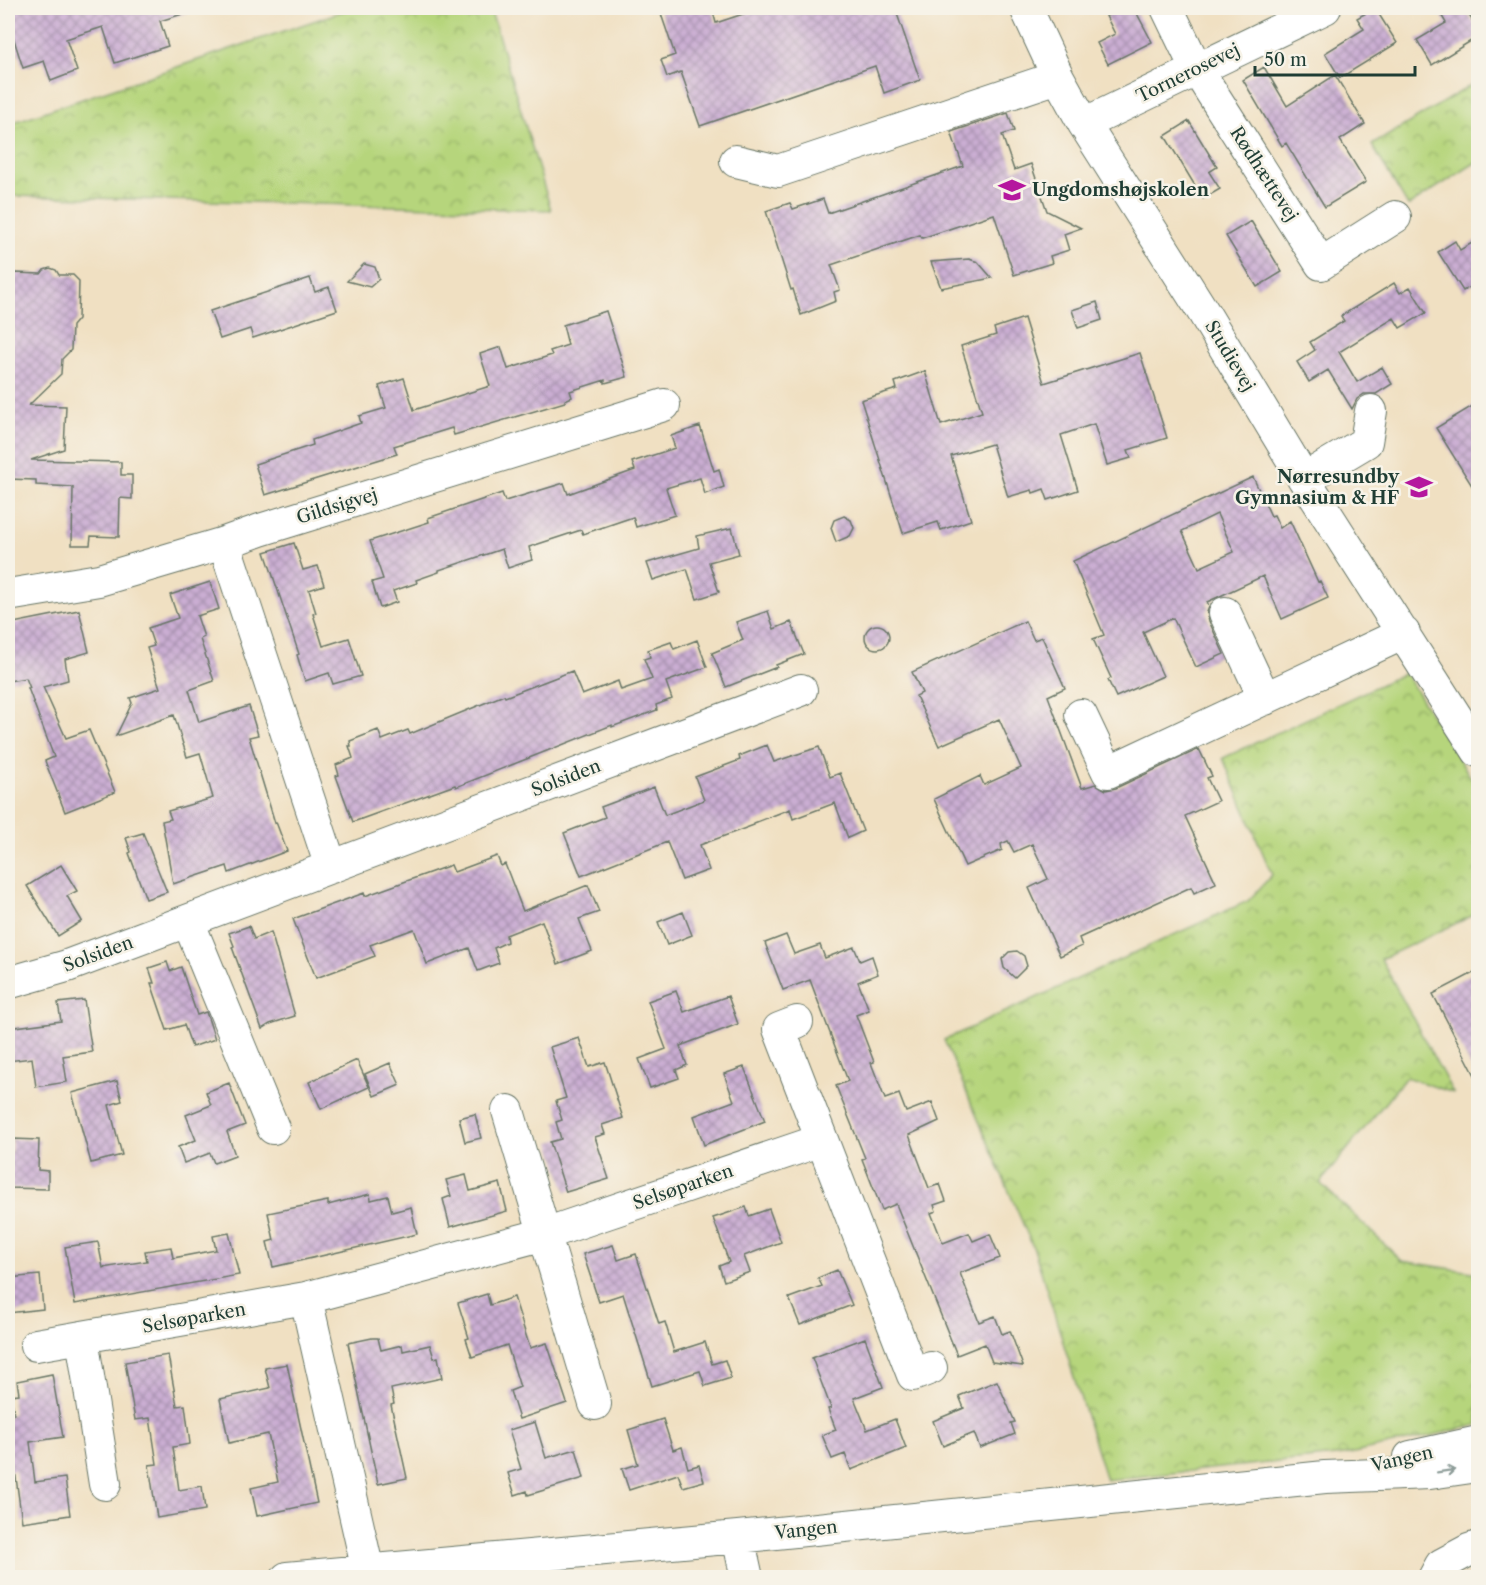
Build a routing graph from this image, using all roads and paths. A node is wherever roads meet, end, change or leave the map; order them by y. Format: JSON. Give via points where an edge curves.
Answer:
{"nodes":[{"id":1,"x":1026,"y":8,"type":"edge"},
{"id":2,"x":1167,"y":8,"type":"edge"},
{"id":3,"x":1325,"y":8,"type":"edge"},
{"id":4,"x":1196,"y":68,"type":"junction"},
{"id":5,"x":1058,"y":77,"type":"junction"},
{"id":6,"x":1084,"y":124,"type":"junction"},
{"id":7,"x":736,"y":161,"type":"dead end"},
{"id":8,"x":1395,"y":217,"type":"dead end"},
{"id":9,"x":664,"y":405,"type":"dead end"},
{"id":10,"x":1371,"y":411,"type":"dead end"},
{"id":11,"x":1305,"y":479,"type":"junction"},
{"id":12,"x":224,"y":543,"type":"junction"},
{"id":13,"x":8,"y":595,"type":"edge"},
{"id":14,"x":1225,"y":613,"type":"dead end"},
{"id":15,"x":1404,"y":633,"type":"junction"},
{"id":16,"x":801,"y":690,"type":"dead end"},
{"id":17,"x":1265,"y":699,"type":"junction"},
{"id":18,"x":1081,"y":715,"type":"dead end"},
{"id":19,"x":1479,"y":751,"type":"edge"},
{"id":20,"x":331,"y":867,"type":"junction"},
{"id":21,"x":188,"y":921,"type":"junction"},
{"id":22,"x":8,"y":983,"type":"edge"},
{"id":23,"x":797,"y":1022,"type":"dead end"},
{"id":24,"x":508,"y":1111,"type":"dead end"},
{"id":25,"x":273,"y":1128,"type":"dead end"},
{"id":26,"x":822,"y":1140,"type":"junction"},
{"id":27,"x":545,"y":1234,"type":"junction"},
{"id":28,"x":306,"y":1298,"type":"junction"},
{"id":29,"x":82,"y":1338,"type":"junction"},
{"id":30,"x":36,"y":1345,"type":"dead end"},
{"id":31,"x":932,"y":1368,"type":"dead end"},
{"id":32,"x":595,"y":1404,"type":"dead end"},
{"id":33,"x":1479,"y":1442,"type":"edge"},
{"id":34,"x":1479,"y":1466,"type":"edge"},
{"id":35,"x":1325,"y":1477,"type":"junction"},
{"id":36,"x":105,"y":1484,"type":"dead end"},
{"id":37,"x":738,"y":1537,"type":"junction"},
{"id":38,"x":1479,"y":1547,"type":"edge"},
{"id":39,"x":368,"y":1571,"type":"junction"},
{"id":40,"x":287,"y":1578,"type":"edge"},
{"id":41,"x":747,"y":1578,"type":"edge"},
{"id":42,"x":1434,"y":1578,"type":"edge"}],
"edges":[{"from":1,"to":5,"type":"street","name":"Studievej"},
{"from":2,"to":4,"type":"street","name":"Rødhættevej"},
{"from":3,"to":4,"type":"street","name":"Tornerosevej"},
{"from":4,"to":6,"type":"street","name":"Tornerosevej"},
{"from":4,"to":8,"type":"street","name":"Rødhættevej","via":[[1321,264]]},
{"from":5,"to":6,"type":"street","name":"Studievej"},
{"from":5,"to":7,"type":"street","via":[[778,171]]},
{"from":6,"to":11,"type":"street","name":"Studievej"},
{"from":9,"to":12,"type":"street","name":"Gildsigvej"},
{"from":10,"to":11,"type":"street","via":[[1366,442]]},
{"from":11,"to":15,"type":"street","name":"Studievej"},
{"from":12,"to":13,"type":"street","name":"Gildsigvej","via":[[99,580]]},
{"from":12,"to":20,"type":"street"},
{"from":14,"to":17,"type":"street"},
{"from":15,"to":17,"type":"street"},
{"from":15,"to":19,"type":"street","name":"Studievej"},
{"from":16,"to":20,"type":"street","name":"Solsiden"},
{"from":17,"to":18,"type":"street","via":[[1108,772]]},
{"from":20,"to":21,"type":"street","name":"Solsiden"},
{"from":21,"to":22,"type":"street","name":"Solsiden","via":[[67,966]]},
{"from":21,"to":25,"type":"street"},
{"from":23,"to":26,"type":"street","via":[[778,1029]]},
{"from":24,"to":27,"type":"street"},
{"from":26,"to":27,"type":"street","name":"Selsøparken"},
{"from":26,"to":31,"type":"street","via":[[913,1375]]},
{"from":27,"to":28,"type":"street","name":"Selsøparken"},
{"from":27,"to":32,"type":"street"},
{"from":28,"to":29,"type":"street","name":"Selsøparken"},
{"from":28,"to":39,"type":"street"},
{"from":29,"to":30,"type":"street","name":"Selsøparken"},
{"from":29,"to":36,"type":"street"},
{"from":33,"to":35,"type":"street","name":"Vangen"},
{"from":35,"to":34,"type":"street","name":"Vangen","one_way":true,"via":[[1430,1473]]},
{"from":35,"to":37,"type":"street","name":"Vangen"},
{"from":37,"to":39,"type":"street","name":"Vangen"},
{"from":37,"to":41,"type":"street"},
{"from":38,"to":42,"type":"street","via":[[1441,1565]]},
{"from":39,"to":40,"type":"street","name":"Vangen"}]}
